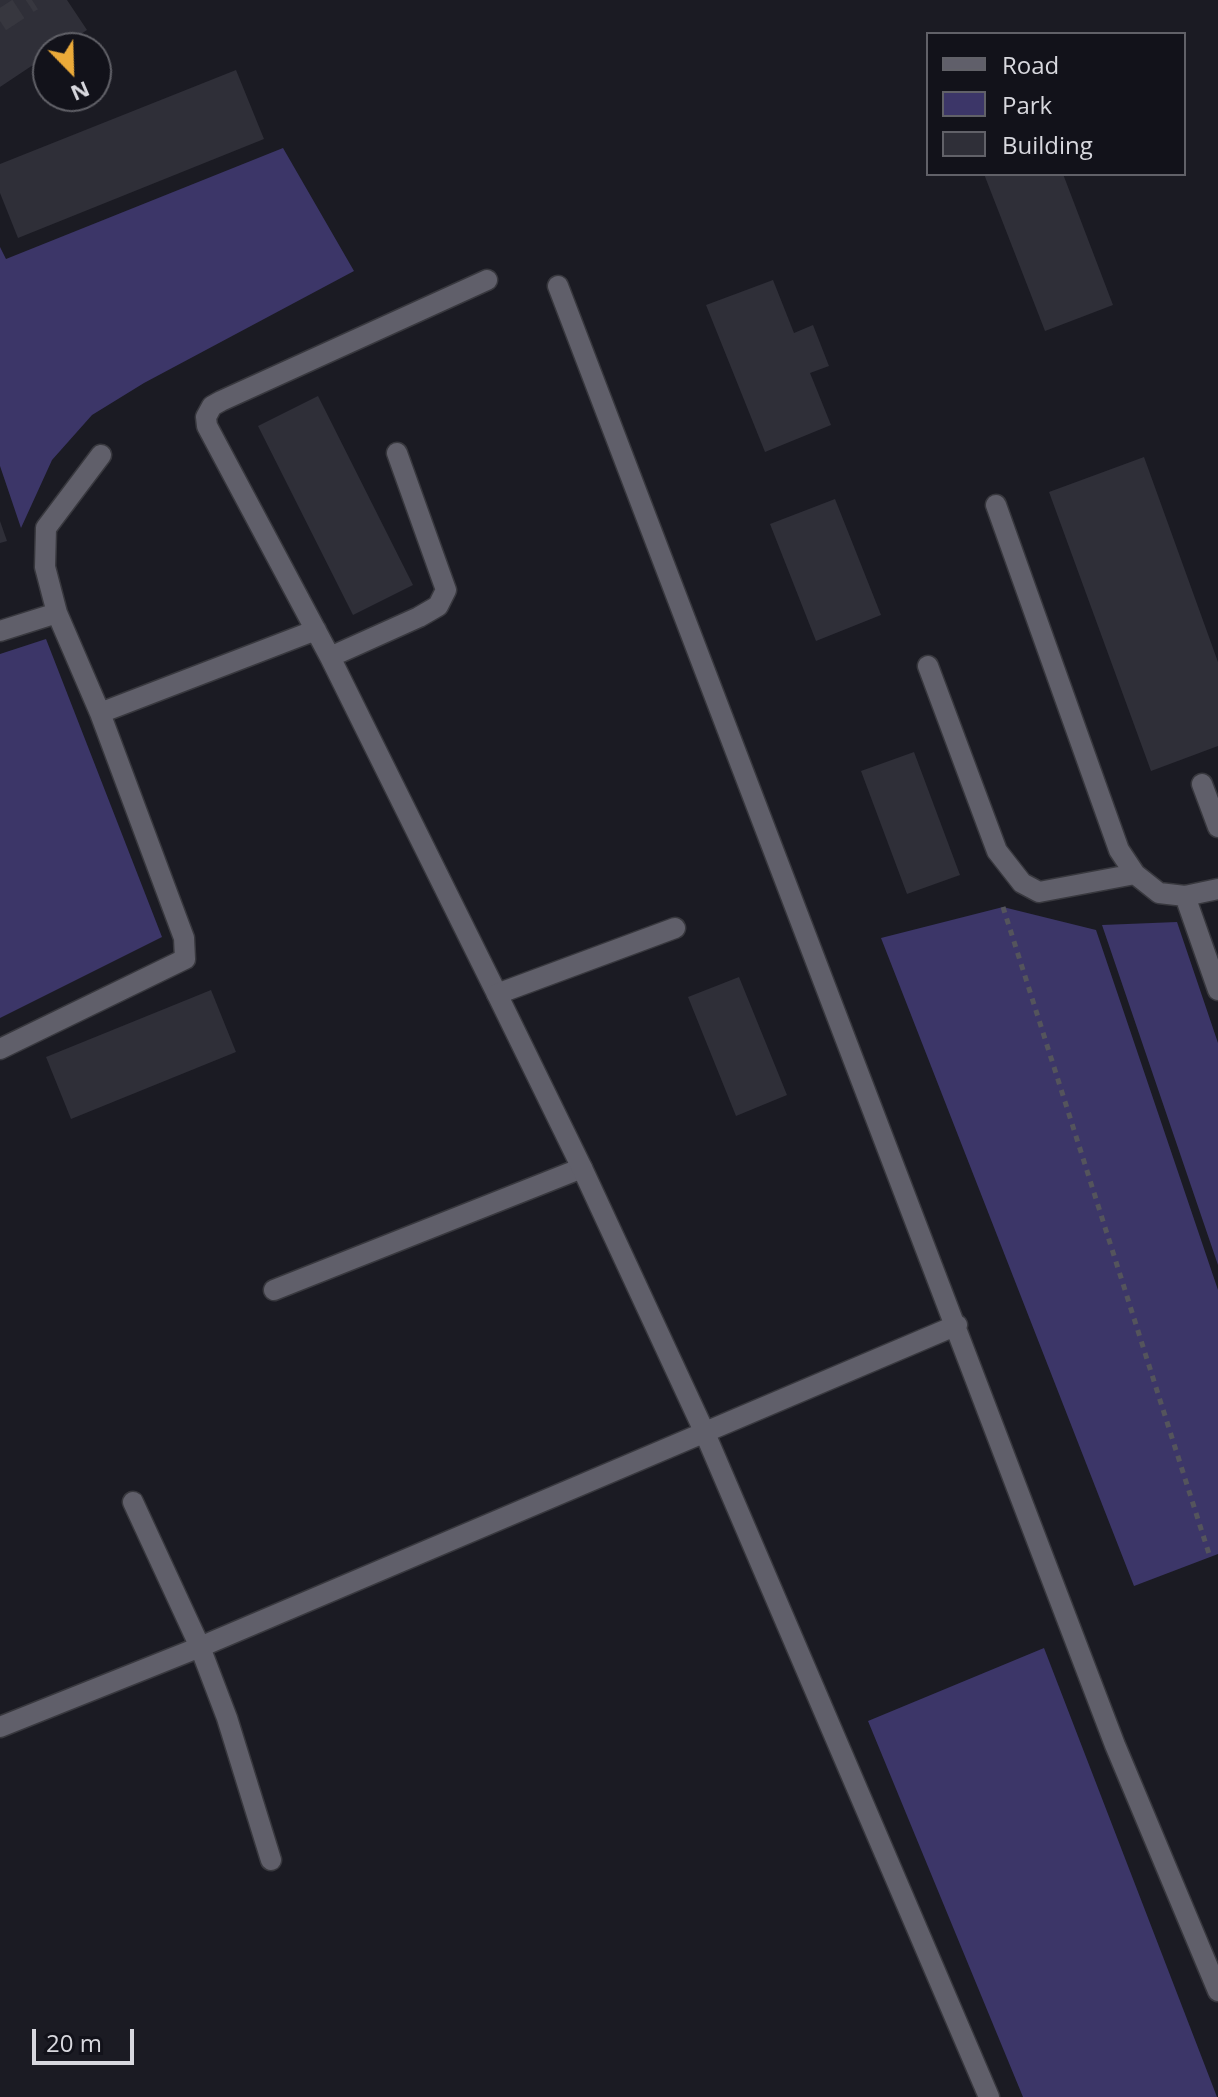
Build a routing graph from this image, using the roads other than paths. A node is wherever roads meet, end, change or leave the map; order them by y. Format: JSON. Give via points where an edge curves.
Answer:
{"nodes":[{"id":1,"x":487,"y":280,"type":"dead end"},
{"id":2,"x":558,"y":286,"type":"dead end"},
{"id":3,"x":397,"y":453,"type":"dead end"},
{"id":4,"x":101,"y":455,"type":"dead end"},
{"id":5,"x":996,"y":505,"type":"dead end"},
{"id":6,"x":57,"y":613,"type":"junction"},
{"id":7,"x":316,"y":630,"type":"junction"},
{"id":8,"x":0,"y":631,"type":"edge"},
{"id":9,"x":330,"y":657,"type":"junction"},
{"id":10,"x":928,"y":666,"type":"dead end"},
{"id":11,"x":100,"y":713,"type":"junction"},
{"id":12,"x":1202,"y":784,"type":"dead end"},
{"id":13,"x":1218,"y":827,"type":"edge"},
{"id":14,"x":1135,"y":874,"type":"junction"},
{"id":15,"x":1218,"y":889,"type":"edge"},
{"id":16,"x":1185,"y":896,"type":"junction"},
{"id":17,"x":675,"y":928,"type":"dead end"},
{"id":18,"x":1218,"y":990,"type":"edge"},
{"id":19,"x":497,"y":994,"type":"junction"},
{"id":20,"x":0,"y":1049,"type":"edge"},
{"id":21,"x":582,"y":1168,"type":"junction"},
{"id":22,"x":274,"y":1290,"type":"dead end"},
{"id":23,"x":957,"y":1325,"type":"junction"},
{"id":24,"x":704,"y":1431,"type":"junction"},
{"id":25,"x":133,"y":1502,"type":"dead end"},
{"id":26,"x":200,"y":1647,"type":"junction"},
{"id":27,"x":0,"y":1727,"type":"edge"},
{"id":28,"x":271,"y":1860,"type":"dead end"},
{"id":29,"x":1218,"y":1991,"type":"edge"},
{"id":30,"x":989,"y":2097,"type":"edge"}],
"edges":[{"from":1,"to":7,"type":"street","via":[[221,401],[206,417]]},
{"from":2,"to":23,"type":"street"},
{"from":3,"to":9,"type":"street","via":[[446,590],[438,606],[419,617]]},
{"from":4,"to":6,"type":"street","via":[[46,528],[45,567]]},
{"from":5,"to":14,"type":"street","via":[[1119,850]]},
{"from":6,"to":8,"type":"street"},
{"from":6,"to":11,"type":"street"},
{"from":7,"to":9,"type":"street"},
{"from":7,"to":11,"type":"street"},
{"from":9,"to":19,"type":"street"},
{"from":10,"to":14,"type":"street","via":[[997,851],[1022,883],[1039,892]]},
{"from":11,"to":20,"type":"street","via":[[184,938],[185,959]]},
{"from":12,"to":13,"type":"street"},
{"from":14,"to":16,"type":"street","via":[[1159,893]]},
{"from":15,"to":16,"type":"street"},
{"from":16,"to":18,"type":"street"},
{"from":17,"to":19,"type":"street"},
{"from":19,"to":21,"type":"street"},
{"from":21,"to":22,"type":"street"},
{"from":21,"to":24,"type":"street"},
{"from":23,"to":24,"type":"street"},
{"from":23,"to":29,"type":"street","via":[[1115,1745]]},
{"from":24,"to":26,"type":"street"},
{"from":24,"to":30,"type":"street"},
{"from":25,"to":26,"type":"street"},
{"from":26,"to":27,"type":"street"},
{"from":26,"to":28,"type":"street"}]}
